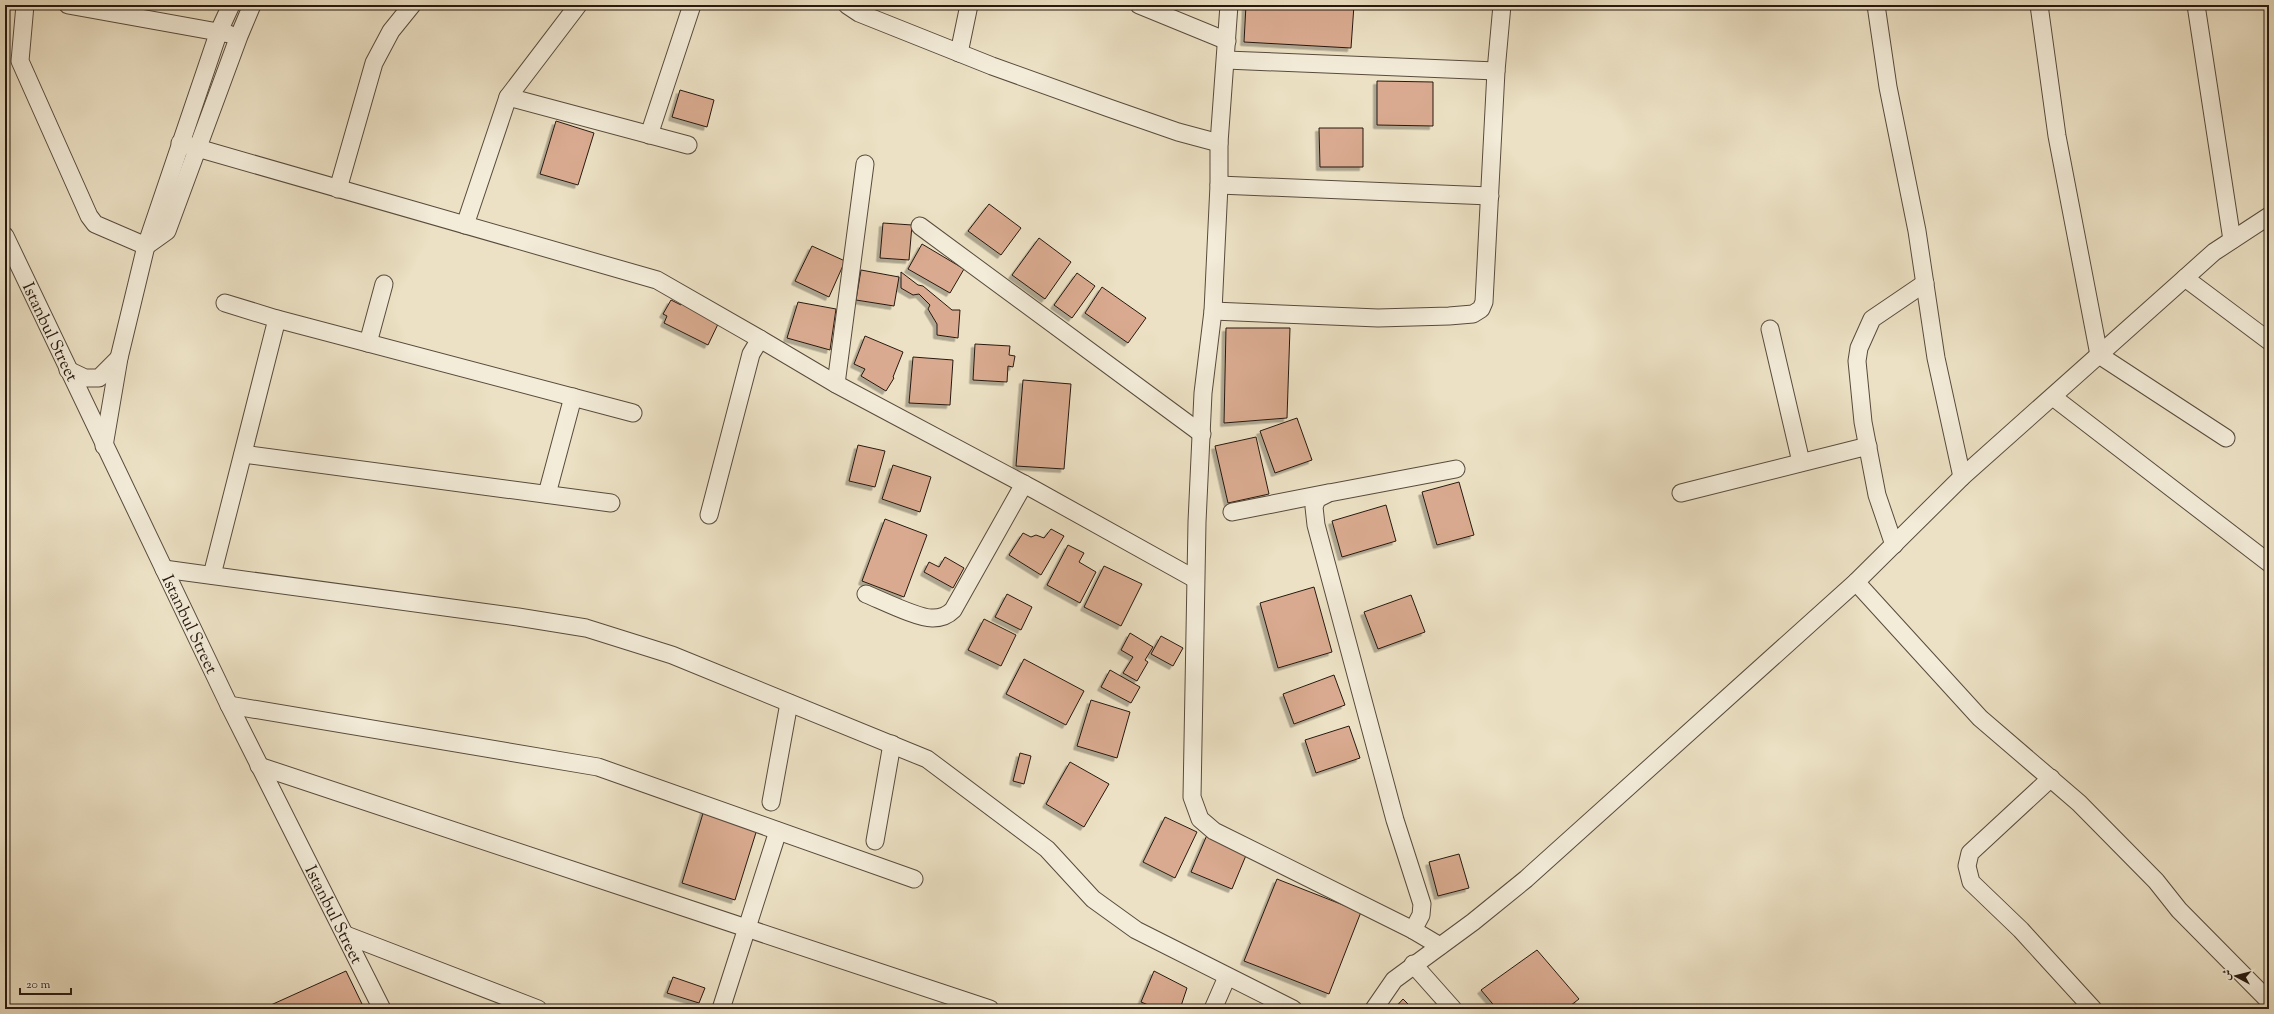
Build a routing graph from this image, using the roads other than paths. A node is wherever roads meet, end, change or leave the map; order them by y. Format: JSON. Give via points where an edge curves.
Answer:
{"nodes":[{"id":1,"x":25,"y":5,"type":"edge"},
{"id":2,"x":68,"y":5,"type":"edge"},
{"id":3,"x":230,"y":5,"type":"edge"},
{"id":4,"x":252,"y":5,"type":"edge"},
{"id":5,"x":412,"y":5,"type":"edge"},
{"id":6,"x":578,"y":5,"type":"edge"},
{"id":7,"x":692,"y":5,"type":"edge"},
{"id":8,"x":847,"y":5,"type":"edge"},
{"id":9,"x":969,"y":5,"type":"edge"},
{"id":10,"x":1139,"y":5,"type":"edge"},
{"id":11,"x":1228,"y":5,"type":"edge"},
{"id":12,"x":1502,"y":5,"type":"edge"},
{"id":13,"x":1876,"y":5,"type":"edge"},
{"id":14,"x":2039,"y":5,"type":"edge"},
{"id":15,"x":2196,"y":5,"type":"edge"},
{"id":16,"x":124,"y":10,"type":"edge"},
{"id":17,"x":219,"y":32,"type":"junction"},
{"id":18,"x":239,"y":36,"type":"junction"},
{"id":19,"x":1227,"y":42,"type":"junction"},
{"id":20,"x":959,"y":53,"type":"junction"},
{"id":21,"x":1226,"y":60,"type":"junction"},
{"id":22,"x":1496,"y":71,"type":"junction"},
{"id":23,"x":508,"y":97,"type":"junction"},
{"id":24,"x":649,"y":135,"type":"junction"},
{"id":25,"x":1219,"y":142,"type":"junction"},
{"id":26,"x":180,"y":143,"type":"junction"},
{"id":27,"x":688,"y":145,"type":"dead end"},
{"id":28,"x":197,"y":148,"type":"junction"},
{"id":29,"x":865,"y":164,"type":"dead end"},
{"id":30,"x":1219,"y":185,"type":"junction"},
{"id":31,"x":338,"y":189,"type":"junction"},
{"id":32,"x":1490,"y":196,"type":"junction"},
{"id":33,"x":2269,"y":216,"type":"edge"},
{"id":34,"x":465,"y":225,"type":"junction"},
{"id":35,"x":920,"y":226,"type":"dead end"},
{"id":36,"x":5,"y":236,"type":"edge"},
{"id":37,"x":2232,"y":240,"type":"junction"},
{"id":38,"x":146,"y":246,"type":"junction"},
{"id":39,"x":2185,"y":278,"type":"junction"},
{"id":40,"x":1925,"y":283,"type":"junction"},
{"id":41,"x":384,"y":284,"type":"dead end"},
{"id":42,"x":225,"y":303,"type":"dead end"},
{"id":43,"x":1213,"y":311,"type":"junction"},
{"id":44,"x":277,"y":319,"type":"junction"},
{"id":45,"x":1770,"y":328,"type":"dead end"},
{"id":46,"x":760,"y":339,"type":"junction"},
{"id":47,"x":2269,"y":341,"type":"edge"},
{"id":48,"x":368,"y":343,"type":"junction"},
{"id":49,"x":2098,"y":355,"type":"junction"},
{"id":50,"x":119,"y":358,"type":"junction"},
{"id":51,"x":68,"y":370,"type":"junction"},
{"id":52,"x":836,"y":384,"type":"junction"},
{"id":53,"x":2053,"y":396,"type":"junction"},
{"id":54,"x":572,"y":397,"type":"junction"},
{"id":55,"x":633,"y":413,"type":"dead end"},
{"id":56,"x":1202,"y":434,"type":"junction"},
{"id":57,"x":2226,"y":438,"type":"dead end"},
{"id":58,"x":104,"y":446,"type":"junction"},
{"id":59,"x":1868,"y":446,"type":"junction"},
{"id":60,"x":243,"y":454,"type":"junction"},
{"id":61,"x":1801,"y":462,"type":"junction"},
{"id":62,"x":1456,"y":469,"type":"dead end"},
{"id":63,"x":1962,"y":477,"type":"junction"},
{"id":64,"x":1024,"y":484,"type":"junction"},
{"id":65,"x":1329,"y":493,"type":"junction"},
{"id":66,"x":1681,"y":493,"type":"dead end"},
{"id":67,"x":547,"y":494,"type":"junction"},
{"id":68,"x":611,"y":503,"type":"dead end"},
{"id":69,"x":1232,"y":512,"type":"dead end"},
{"id":70,"x":709,"y":515,"type":"dead end"},
{"id":71,"x":1894,"y":545,"type":"junction"},
{"id":72,"x":2269,"y":563,"type":"edge"},
{"id":73,"x":164,"y":569,"type":"junction"},
{"id":74,"x":212,"y":575,"type":"junction"},
{"id":75,"x":1195,"y":579,"type":"junction"},
{"id":76,"x":1856,"y":582,"type":"junction"},
{"id":77,"x":866,"y":594,"type":"dead end"},
{"id":78,"x":789,"y":703,"type":"junction"},
{"id":79,"x":229,"y":706,"type":"junction"},
{"id":80,"x":892,"y":744,"type":"junction"},
{"id":81,"x":259,"y":766,"type":"junction"},
{"id":82,"x":2051,"y":778,"type":"junction"},
{"id":83,"x":770,"y":802,"type":"dead end"},
{"id":84,"x":778,"y":831,"type":"junction"},
{"id":85,"x":875,"y":841,"type":"dead end"},
{"id":86,"x":914,"y":879,"type":"dead end"},
{"id":87,"x":748,"y":927,"type":"junction"},
{"id":88,"x":1413,"y":930,"type":"junction"},
{"id":89,"x":346,"y":936,"type":"junction"},
{"id":90,"x":1440,"y":946,"type":"junction"},
{"id":91,"x":1413,"y":964,"type":"junction"},
{"id":92,"x":1227,"y":977,"type":"junction"},
{"id":93,"x":2269,"y":1000,"type":"edge"},
{"id":94,"x":382,"y":1009,"type":"edge"},
{"id":95,"x":538,"y":1009,"type":"edge"},
{"id":96,"x":721,"y":1009,"type":"edge"},
{"id":97,"x":990,"y":1009,"type":"edge"},
{"id":98,"x":1213,"y":1009,"type":"edge"},
{"id":99,"x":1293,"y":1009,"type":"edge"},
{"id":100,"x":1374,"y":1009,"type":"edge"},
{"id":101,"x":1453,"y":1009,"type":"edge"},
{"id":102,"x":2093,"y":1009,"type":"edge"}],
"edges":[{"from":1,"to":38,"type":"street","via":[[20,61],[89,216],[96,224]]},
{"from":2,"to":16,"type":"street"},
{"from":3,"to":17,"type":"street"},
{"from":4,"to":18,"type":"street"},
{"from":5,"to":31,"type":"street","via":[[392,31],[374,63]]},
{"from":6,"to":23,"type":"street"},
{"from":7,"to":24,"type":"street"},
{"from":8,"to":20,"type":"street","via":[[859,13]]},
{"from":9,"to":20,"type":"street"},
{"from":10,"to":19,"type":"street"},
{"from":11,"to":19,"type":"street"},
{"from":12,"to":22,"type":"street"},
{"from":13,"to":40,"type":"street","via":[[1888,87]]},
{"from":14,"to":49,"type":"street","via":[[2057,136]]},
{"from":15,"to":37,"type":"street"},
{"from":16,"to":17,"type":"street"},
{"from":17,"to":18,"type":"street"},
{"from":17,"to":26,"type":"street"},
{"from":18,"to":28,"type":"street"},
{"from":19,"to":21,"type":"street"},
{"from":20,"to":25,"type":"street","via":[[1178,132]]},
{"from":21,"to":22,"type":"street"},
{"from":21,"to":25,"type":"street"},
{"from":22,"to":32,"type":"street"},
{"from":23,"to":24,"type":"street"},
{"from":23,"to":34,"type":"street"},
{"from":24,"to":27,"type":"street"},
{"from":25,"to":30,"type":"street"},
{"from":26,"to":28,"type":"street"},
{"from":26,"to":38,"type":"street"},
{"from":28,"to":31,"type":"street"},
{"from":28,"to":38,"type":"street","via":[[167,231]]},
{"from":29,"to":52,"type":"street"},
{"from":30,"to":32,"type":"street"},
{"from":30,"to":43,"type":"street"},
{"from":31,"to":34,"type":"street"},
{"from":32,"to":43,"type":"street","via":[[1484,302],[1481,309],[1473,314],[1378,318]]},
{"from":33,"to":37,"type":"street"},
{"from":34,"to":46,"type":"street","via":[[657,280]]},
{"from":35,"to":56,"type":"street"},
{"from":36,"to":51,"type":"street","name":"Istanbul Street"},
{"from":37,"to":39,"type":"street"},
{"from":38,"to":50,"type":"street"},
{"from":39,"to":47,"type":"street"},
{"from":39,"to":49,"type":"street"},
{"from":40,"to":59,"type":"street","via":[[1872,319],[1859,348],[1857,361]]},
{"from":40,"to":63,"type":"street","via":[[1936,358]]},
{"from":41,"to":48,"type":"street"},
{"from":42,"to":44,"type":"street"},
{"from":43,"to":56,"type":"street","via":[[1203,393]]},
{"from":44,"to":48,"type":"street"},
{"from":44,"to":60,"type":"street"},
{"from":45,"to":61,"type":"street"},
{"from":46,"to":52,"type":"street"},
{"from":46,"to":70,"type":"street","via":[[751,354]]},
{"from":48,"to":54,"type":"street"},
{"from":49,"to":53,"type":"street"},
{"from":49,"to":57,"type":"street"},
{"from":50,"to":51,"type":"street","via":[[102,376],[95,379],[85,378]]},
{"from":50,"to":58,"type":"street"},
{"from":51,"to":58,"type":"street","name":"Istanbul Street"},
{"from":52,"to":64,"type":"street"},
{"from":53,"to":63,"type":"street"},
{"from":53,"to":72,"type":"street"},
{"from":54,"to":55,"type":"street"},
{"from":54,"to":67,"type":"street"},
{"from":56,"to":75,"type":"street"},
{"from":58,"to":73,"type":"street","name":"Istanbul Street"},
{"from":59,"to":61,"type":"street"},
{"from":59,"to":71,"type":"street","via":[[1877,495]]},
{"from":60,"to":67,"type":"street"},
{"from":60,"to":74,"type":"street"},
{"from":61,"to":66,"type":"street"},
{"from":62,"to":65,"type":"street"},
{"from":63,"to":71,"type":"street"},
{"from":64,"to":75,"type":"street"},
{"from":64,"to":77,"type":"street","via":[[949,614],[933,618],[923,616]]},
{"from":65,"to":69,"type":"street"},
{"from":65,"to":88,"type":"street","via":[[1317,499],[1314,516],[1395,820],[1422,904],[1421,915]]},
{"from":67,"to":68,"type":"street"},
{"from":71,"to":76,"type":"street"},
{"from":73,"to":74,"type":"street"},
{"from":73,"to":79,"type":"street","name":"Istanbul Street"},
{"from":74,"to":78,"type":"street","via":[[586,628],[672,655]]},
{"from":75,"to":88,"type":"street","via":[[1192,797],[1200,819],[1214,832]]},
{"from":76,"to":82,"type":"street","via":[[1980,718]]},
{"from":76,"to":90,"type":"street","via":[[1526,879]]},
{"from":78,"to":80,"type":"street"},
{"from":78,"to":83,"type":"street"},
{"from":79,"to":81,"type":"street","name":"Istanbul Street"},
{"from":79,"to":84,"type":"street","via":[[598,767]]},
{"from":80,"to":85,"type":"street"},
{"from":80,"to":92,"type":"street","via":[[927,759],[1047,849],[1093,899],[1136,930]]},
{"from":81,"to":87,"type":"street"},
{"from":81,"to":89,"type":"street","name":"Istanbul Street"},
{"from":82,"to":93,"type":"street","via":[[2156,881],[2179,910]]},
{"from":82,"to":102,"type":"street","via":[[1970,853],[1967,866],[1971,882],[2021,930]]},
{"from":84,"to":86,"type":"street"},
{"from":84,"to":87,"type":"street"},
{"from":87,"to":96,"type":"street"},
{"from":87,"to":97,"type":"street"},
{"from":88,"to":90,"type":"street"},
{"from":89,"to":94,"type":"street","name":"Istanbul Street"},
{"from":89,"to":95,"type":"street"},
{"from":90,"to":91,"type":"street"},
{"from":91,"to":100,"type":"street","via":[[1394,980]]},
{"from":91,"to":101,"type":"street"},
{"from":92,"to":98,"type":"street"},
{"from":92,"to":99,"type":"street"}]}
